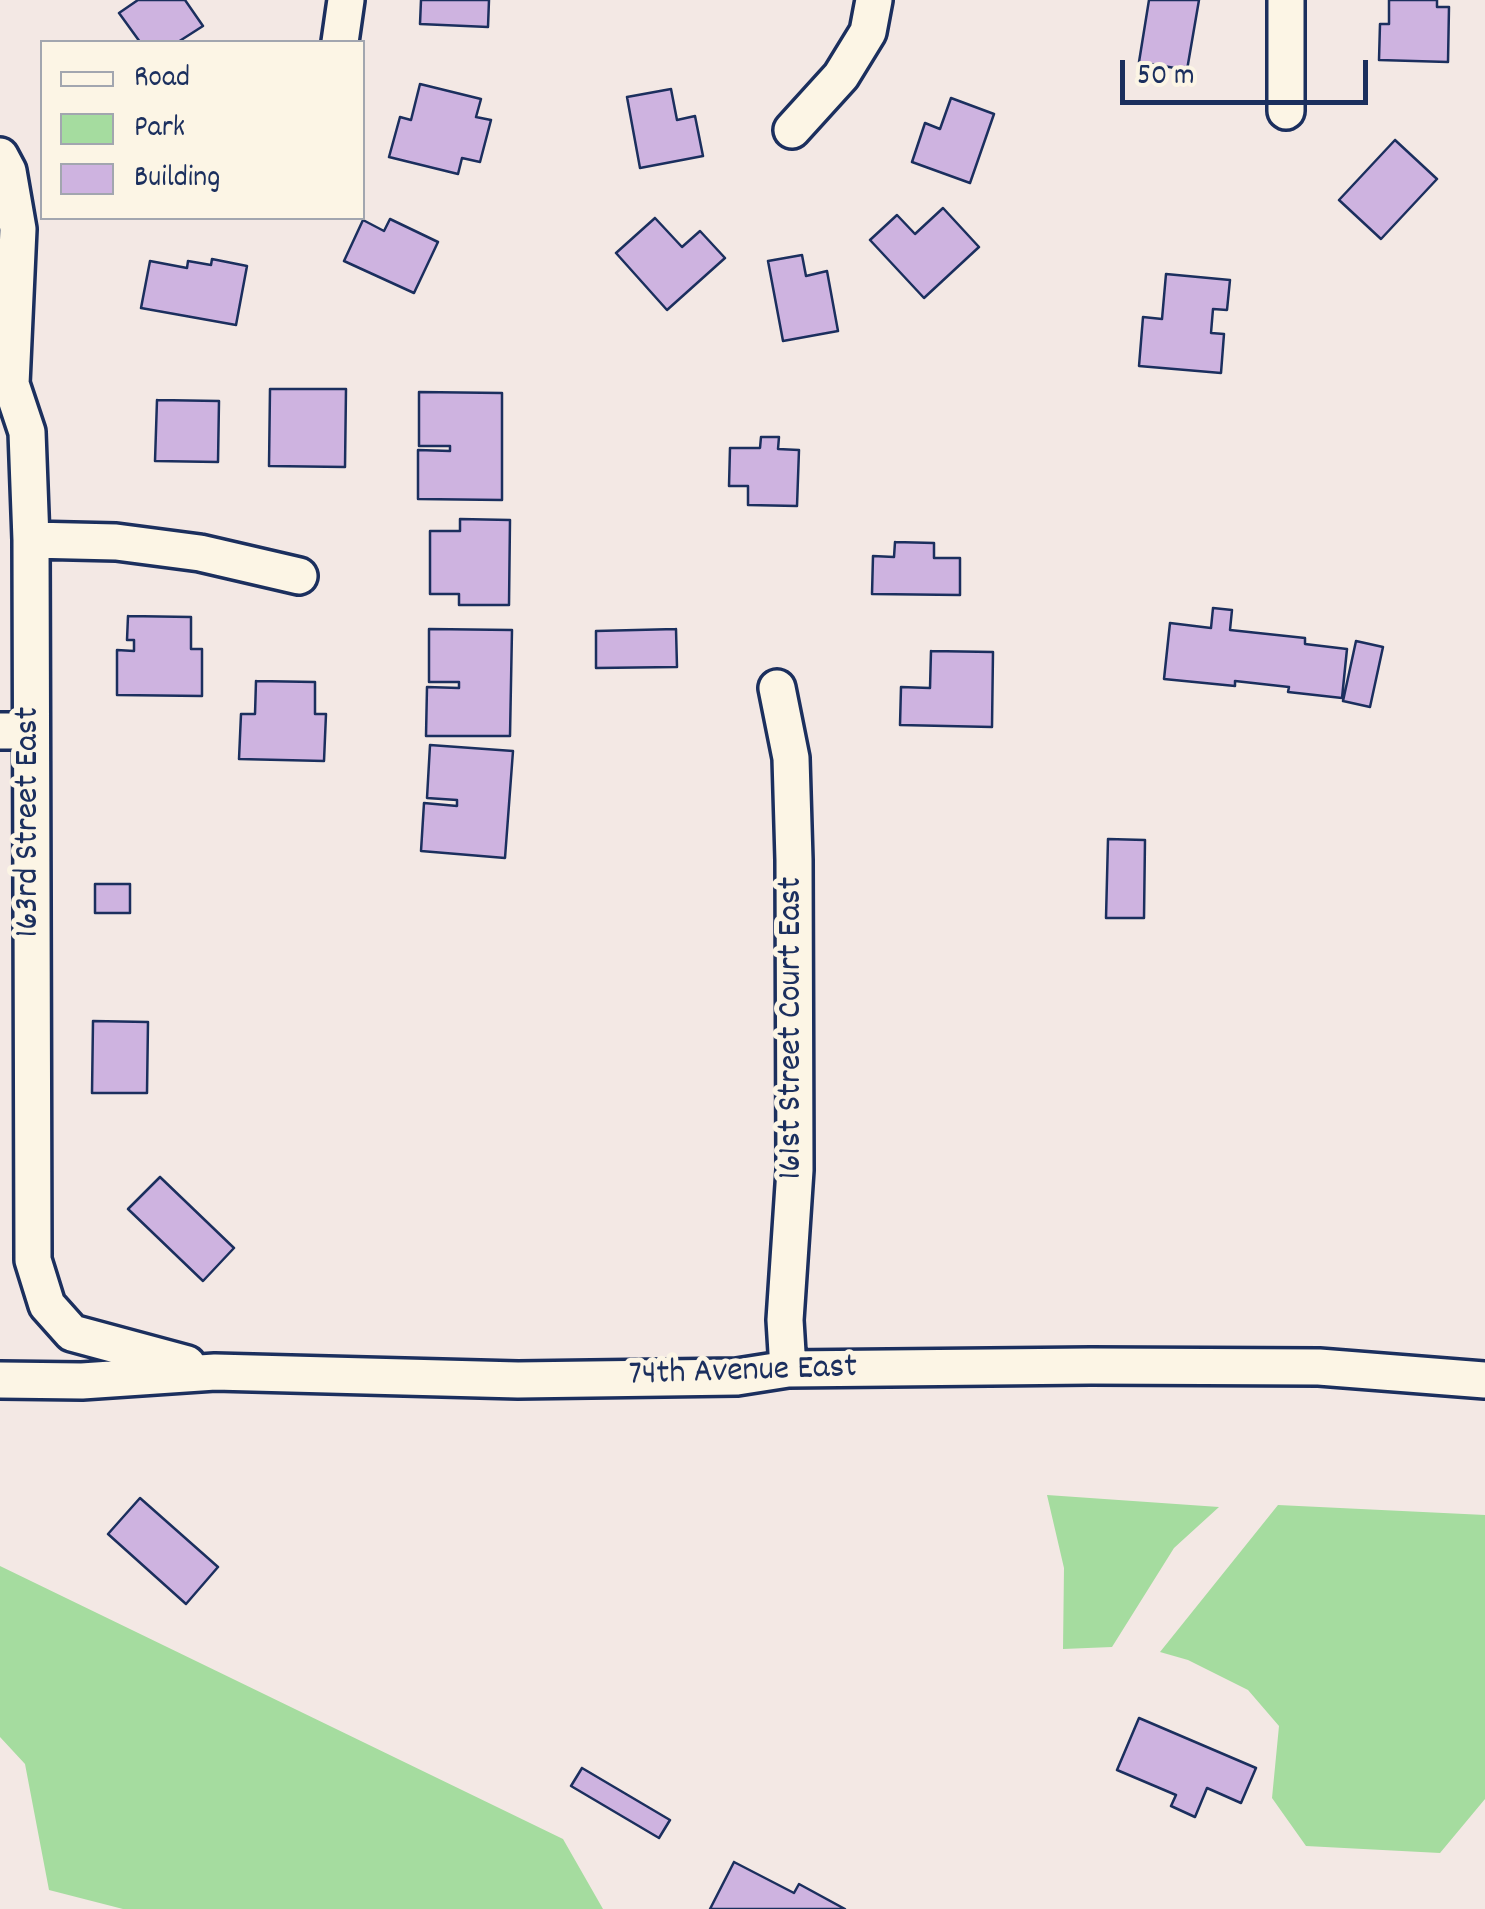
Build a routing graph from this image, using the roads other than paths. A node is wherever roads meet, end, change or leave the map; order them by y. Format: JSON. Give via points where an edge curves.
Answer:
{"nodes":[{"id":1,"x":346,"y":0,"type":"edge"},
{"id":2,"x":874,"y":0,"type":"edge"},
{"id":3,"x":1286,"y":0,"type":"edge"},
{"id":4,"x":340,"y":40,"type":"edge"},
{"id":5,"x":1286,"y":112,"type":"dead end"},
{"id":6,"x":792,"y":130,"type":"dead end"},
{"id":7,"x":0,"y":156,"type":"edge"},
{"id":8,"x":5,"y":384,"type":"edge"},
{"id":9,"x":32,"y":540,"type":"junction"},
{"id":10,"x":299,"y":576,"type":"dead end"},
{"id":11,"x":777,"y":688,"type":"dead end"},
{"id":12,"x":16,"y":731,"type":"edge"},
{"id":13,"x":16,"y":1065,"type":"edge"},
{"id":14,"x":788,"y":1370,"type":"junction"},
{"id":15,"x":215,"y":1372,"type":"junction"},
{"id":16,"x":0,"y":1380,"type":"edge"},
{"id":17,"x":1485,"y":1380,"type":"edge"}],
"edges":[{"from":1,"to":4,"type":"street"},
{"from":2,"to":6,"type":"street","via":[[868,32],[841,76]]},
{"from":3,"to":5,"type":"street"},
{"from":7,"to":8,"type":"street","name":"163rd Street East","via":[[18,229]]},
{"from":8,"to":9,"type":"street","name":"163rd Street East","via":[[27,432]]},
{"from":9,"to":10,"type":"street","via":[[200,553]]},
{"from":9,"to":12,"type":"street","name":"163rd Street East"},
{"from":11,"to":14,"type":"street","name":"161st Street Court East","via":[[791,758],[794,860]]},
{"from":12,"to":13,"type":"street","name":"163rd Street East"},
{"from":13,"to":15,"type":"street","name":"163rd Street East","via":[[32,1260],[47,1305],[72,1334]]},
{"from":14,"to":15,"type":"street","name":"74th Avenue East","via":[[737,1377],[518,1380]]},
{"from":14,"to":17,"type":"street","name":"74th Avenue East","via":[[1319,1367]]},
{"from":15,"to":16,"type":"street","name":"74th Avenue East","via":[[82,1382]]}]}
